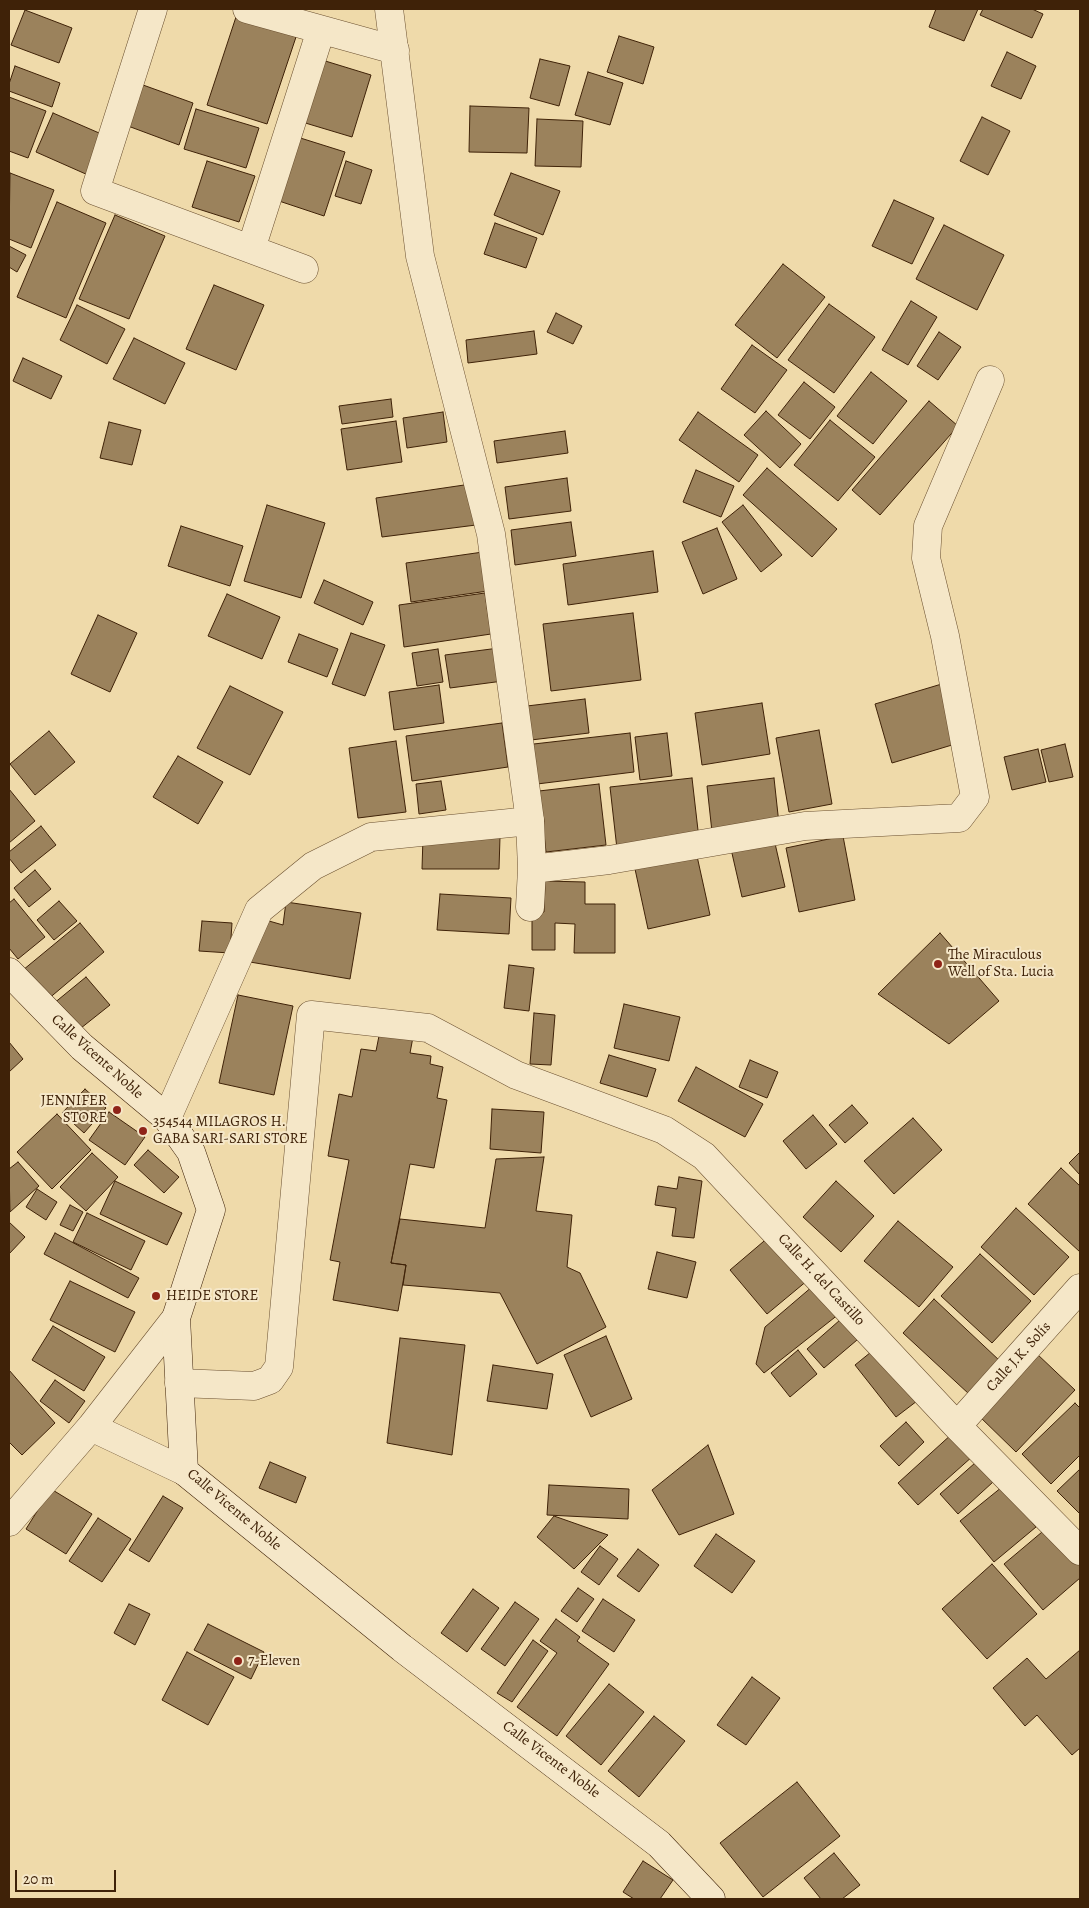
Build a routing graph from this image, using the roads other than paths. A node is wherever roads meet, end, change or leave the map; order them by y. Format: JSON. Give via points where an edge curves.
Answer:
{"nodes":[{"id":1,"x":153,"y":9,"type":"edge"},
{"id":2,"x":247,"y":9,"type":"edge"},
{"id":3,"x":389,"y":9,"type":"edge"},
{"id":4,"x":321,"y":30,"type":"junction"},
{"id":5,"x":395,"y":50,"type":"junction"},
{"id":6,"x":251,"y":249,"type":"junction"},
{"id":7,"x":304,"y":268,"type":"dead end"},
{"id":8,"x":990,"y":380,"type":"dead end"},
{"id":9,"x":530,"y":821,"type":"junction"},
{"id":10,"x":532,"y":869,"type":"junction"},
{"id":11,"x":530,"y":907,"type":"dead end"},
{"id":12,"x":9,"y":972,"type":"edge"},
{"id":13,"x":167,"y":1118,"type":"junction"},
{"id":14,"x":1080,"y":1288,"type":"edge"},
{"id":15,"x":176,"y":1318,"type":"junction"},
{"id":16,"x":179,"y":1384,"type":"junction"},
{"id":17,"x":957,"y":1426,"type":"junction"},
{"id":18,"x":90,"y":1427,"type":"junction"},
{"id":19,"x":184,"y":1471,"type":"junction"},
{"id":20,"x":9,"y":1522,"type":"edge"},
{"id":21,"x":1080,"y":1551,"type":"edge"},
{"id":22,"x":711,"y":1899,"type":"edge"}],
"edges":[{"from":1,"to":6,"type":"street","via":[[95,191]]},
{"from":2,"to":4,"type":"street"},
{"from":3,"to":5,"type":"street"},
{"from":4,"to":5,"type":"street"},
{"from":4,"to":6,"type":"street"},
{"from":5,"to":9,"type":"street","via":[[420,256],[491,534]]},
{"from":6,"to":7,"type":"street"},
{"from":8,"to":10,"type":"street","via":[[928,526],[926,550],[975,796],[959,818],[805,826],[609,860]]},
{"from":9,"to":10,"type":"street"},
{"from":9,"to":13,"type":"street","via":[[371,837],[313,866],[259,910]]},
{"from":10,"to":11,"type":"street"},
{"from":12,"to":13,"type":"street","name":"Calle Vicente Noble","via":[[82,1047]]},
{"from":13,"to":15,"type":"street","name":"Calle Vicente Noble","via":[[191,1152],[211,1210]]},
{"from":14,"to":17,"type":"street","name":"Calle J.K. Solís"},
{"from":15,"to":16,"type":"street","name":"Calle Vicente Noble"},
{"from":15,"to":18,"type":"street"},
{"from":16,"to":17,"type":"street","name":"Calle H. del Castillo","via":[[254,1386],[270,1380],[279,1367],[311,1015],[428,1028],[516,1075],[664,1130],[704,1156]]},
{"from":16,"to":19,"type":"street","name":"Calle Vicente Noble"},
{"from":17,"to":21,"type":"street","name":"Calle H. del Castillo"},
{"from":18,"to":19,"type":"street"},
{"from":18,"to":20,"type":"street"},
{"from":19,"to":22,"type":"street","name":"Calle Vicente Noble","via":[[402,1648],[659,1844]]}]}
